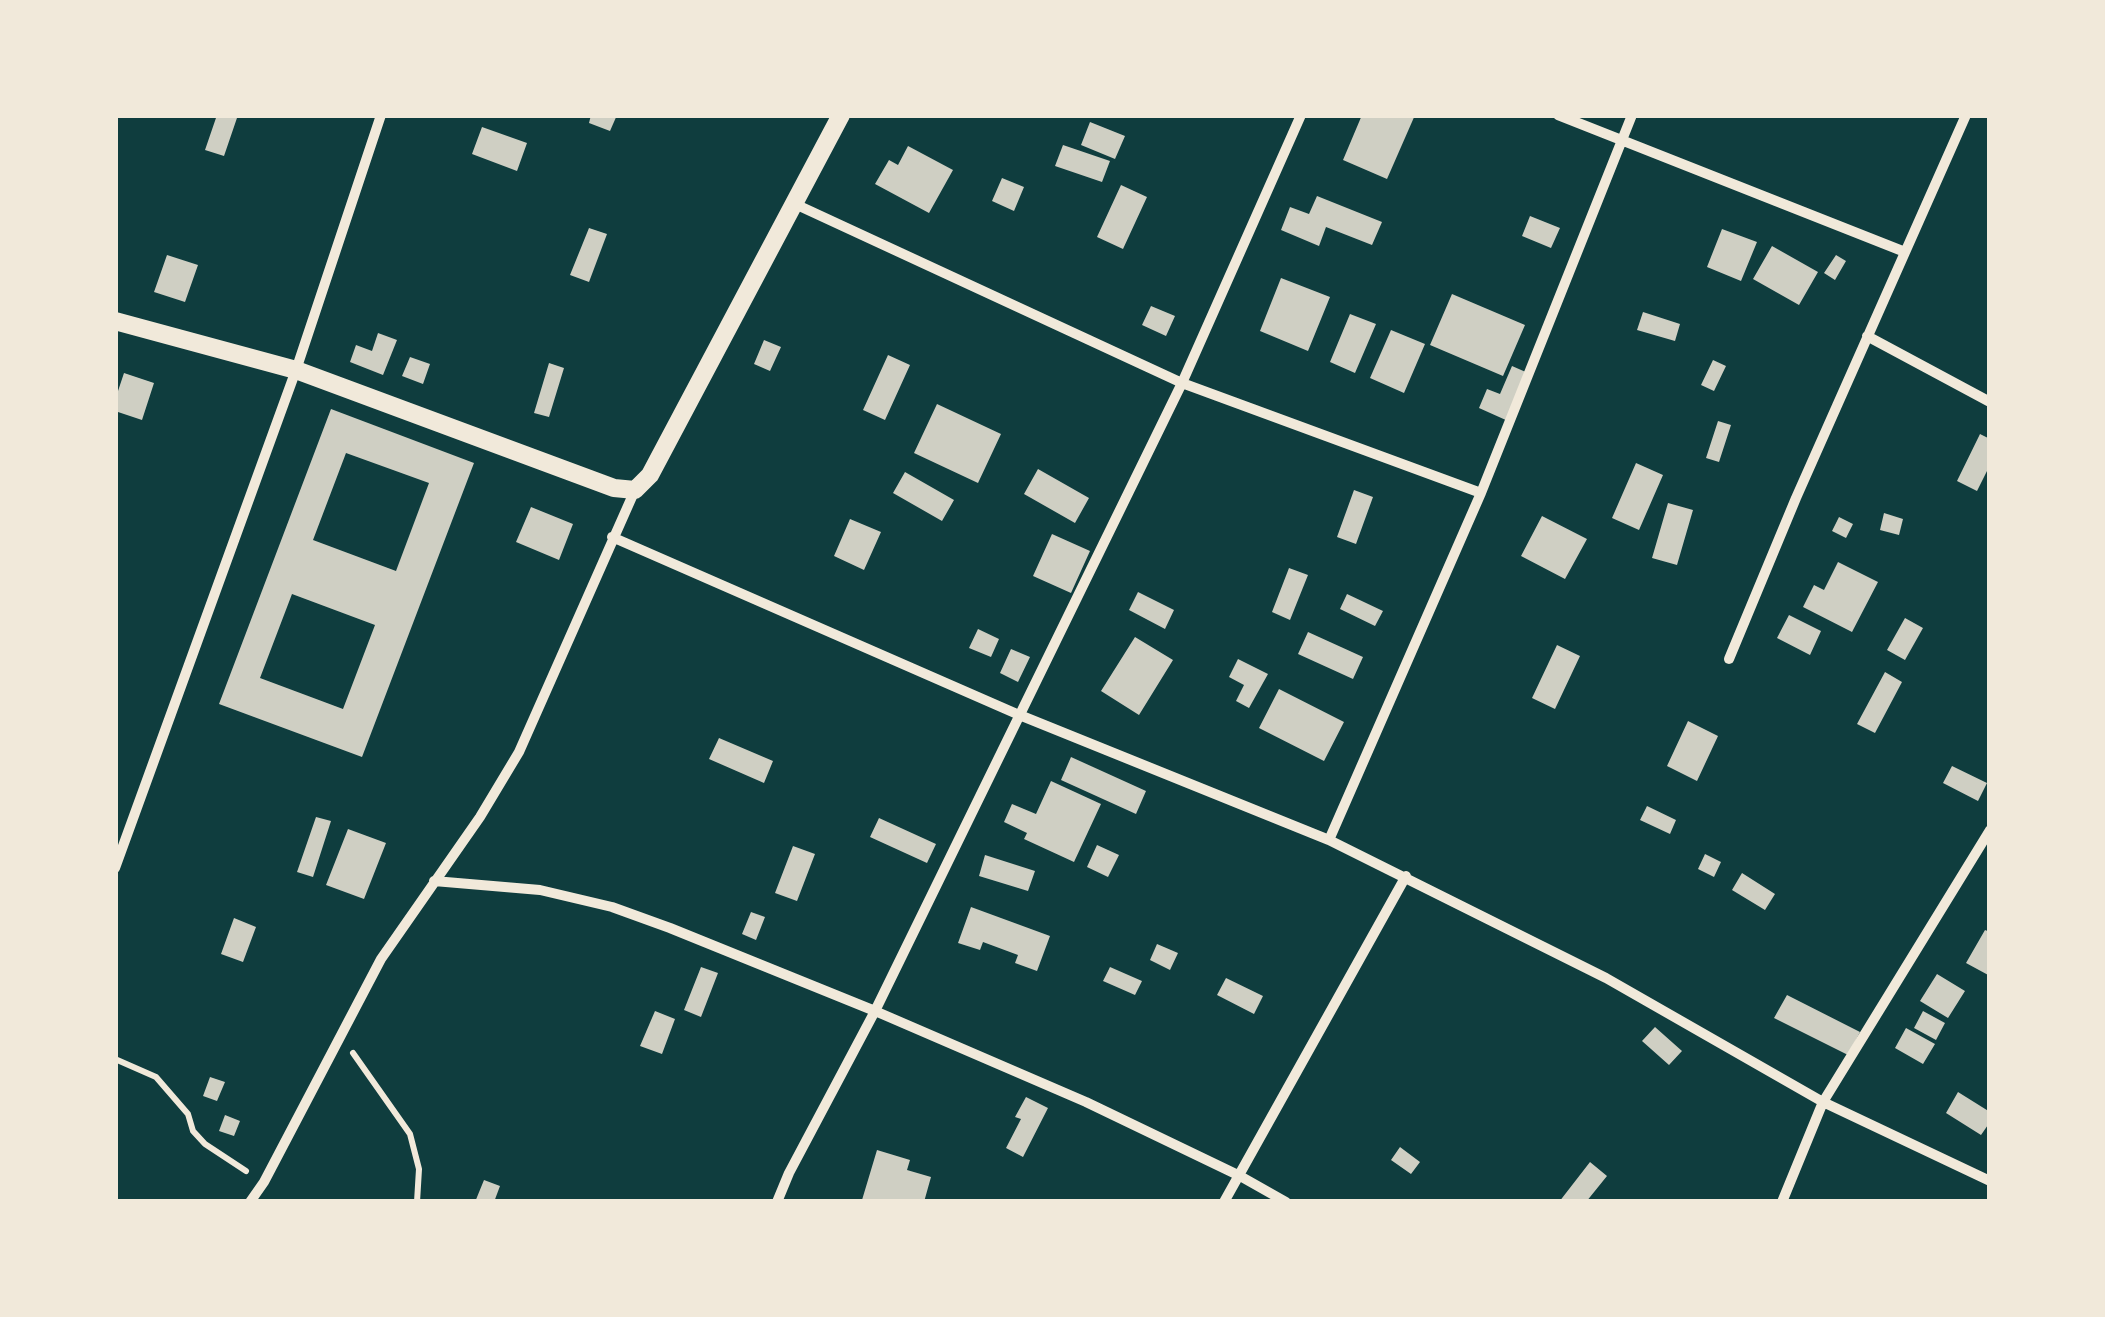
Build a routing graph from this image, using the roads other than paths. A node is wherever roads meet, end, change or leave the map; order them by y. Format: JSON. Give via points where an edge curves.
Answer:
{"nodes":[{"id":1,"x":381,"y":115,"type":"edge"},
{"id":2,"x":841,"y":115,"type":"edge"},
{"id":3,"x":1301,"y":115,"type":"edge"},
{"id":4,"x":1558,"y":115,"type":"edge"},
{"id":5,"x":1632,"y":115,"type":"edge"},
{"id":6,"x":1966,"y":115,"type":"edge"},
{"id":7,"x":1622,"y":140,"type":"junction"},
{"id":8,"x":796,"y":204,"type":"junction"},
{"id":9,"x":1905,"y":252,"type":"junction"},
{"id":10,"x":115,"y":321,"type":"edge"},
{"id":11,"x":1866,"y":336,"type":"junction"},
{"id":12,"x":296,"y":370,"type":"junction"},
{"id":13,"x":1182,"y":383,"type":"junction"},
{"id":14,"x":1990,"y":402,"type":"edge"},
{"id":15,"x":635,"y":490,"type":"junction"},
{"id":16,"x":1481,"y":493,"type":"junction"},
{"id":17,"x":612,"y":537,"type":"junction"},
{"id":18,"x":1729,"y":659,"type":"dead end"},
{"id":19,"x":1017,"y":714,"type":"junction"},
{"id":20,"x":1990,"y":830,"type":"edge"},
{"id":21,"x":1329,"y":840,"type":"junction"},
{"id":22,"x":115,"y":868,"type":"edge"},
{"id":23,"x":1406,"y":876,"type":"junction"},
{"id":24,"x":434,"y":882,"type":"junction"},
{"id":25,"x":876,"y":1011,"type":"junction"},
{"id":26,"x":1823,"y":1102,"type":"junction"},
{"id":27,"x":1240,"y":1176,"type":"junction"},
{"id":28,"x":1990,"y":1182,"type":"edge"},
{"id":29,"x":250,"y":1202,"type":"edge"},
{"id":30,"x":777,"y":1202,"type":"edge"},
{"id":31,"x":1224,"y":1202,"type":"edge"},
{"id":32,"x":1286,"y":1202,"type":"edge"},
{"id":33,"x":1782,"y":1202,"type":"edge"}],
"edges":[{"from":1,"to":12,"type":"street"},
{"from":2,"to":8,"type":"street"},
{"from":3,"to":13,"type":"street"},
{"from":4,"to":7,"type":"street"},
{"from":5,"to":7,"type":"street"},
{"from":6,"to":9,"type":"street"},
{"from":7,"to":9,"type":"street"},
{"from":7,"to":16,"type":"street"},
{"from":8,"to":13,"type":"street"},
{"from":8,"to":15,"type":"street","via":[[650,475]]},
{"from":9,"to":11,"type":"street"},
{"from":10,"to":12,"type":"street"},
{"from":11,"to":14,"type":"street"},
{"from":11,"to":18,"type":"street"},
{"from":12,"to":15,"type":"street","via":[[614,488]]},
{"from":12,"to":22,"type":"street"},
{"from":13,"to":16,"type":"street"},
{"from":13,"to":19,"type":"street"},
{"from":15,"to":17,"type":"street"},
{"from":16,"to":21,"type":"street"},
{"from":17,"to":19,"type":"street"},
{"from":17,"to":24,"type":"street","via":[[519,752]]},
{"from":19,"to":21,"type":"street"},
{"from":19,"to":25,"type":"street"},
{"from":20,"to":26,"type":"street"},
{"from":21,"to":23,"type":"street"},
{"from":23,"to":26,"type":"street","via":[[1606,978]]},
{"from":23,"to":27,"type":"street"},
{"from":24,"to":25,"type":"street","via":[[540,890],[612,906]]},
{"from":24,"to":29,"type":"street","via":[[381,958]]},
{"from":25,"to":27,"type":"street"},
{"from":25,"to":30,"type":"street"},
{"from":26,"to":28,"type":"street"},
{"from":26,"to":33,"type":"street"},
{"from":27,"to":31,"type":"street"},
{"from":27,"to":32,"type":"street"}]}
